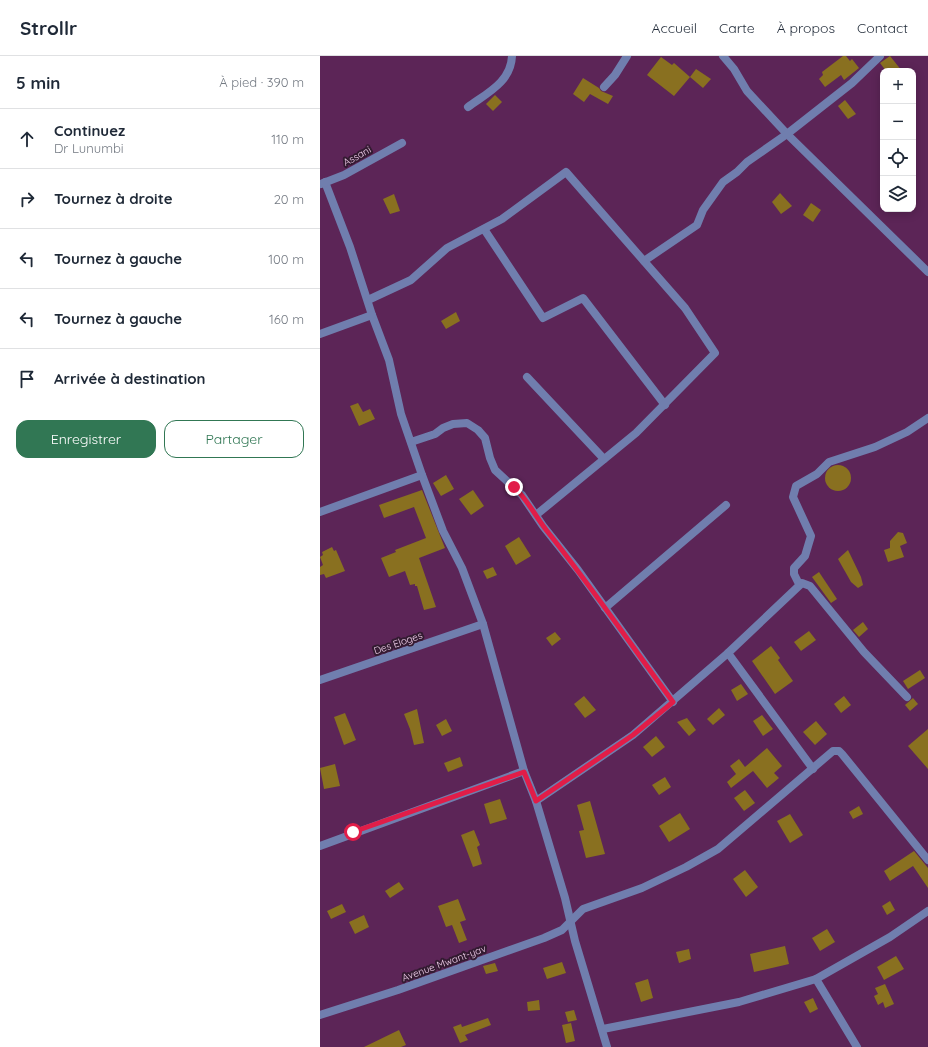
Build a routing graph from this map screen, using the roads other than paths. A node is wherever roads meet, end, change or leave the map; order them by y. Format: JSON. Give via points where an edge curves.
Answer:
{"nodes":[{"id":1,"x":512,"y":56,"type":"edge"},
{"id":2,"x":627,"y":56,"type":"edge"},
{"id":3,"x":723,"y":56,"type":"edge"},
{"id":4,"x":880,"y":56,"type":"edge"},
{"id":5,"x":604,"y":87,"type":"dead end"},
{"id":6,"x":468,"y":107,"type":"dead end"},
{"id":7,"x":787,"y":134,"type":"junction"},
{"id":8,"x":402,"y":143,"type":"dead end"},
{"id":9,"x":322,"y":183,"type":"edge"},
{"id":10,"x":484,"y":228,"type":"junction"},
{"id":11,"x":644,"y":261,"type":"junction"},
{"id":12,"x":928,"y":272,"type":"edge"},
{"id":13,"x":368,"y":300,"type":"junction"},
{"id":14,"x":372,"y":315,"type":"junction"},
{"id":15,"x":320,"y":334,"type":"edge"},
{"id":16,"x":527,"y":377,"type":"dead end"},
{"id":17,"x":665,"y":405,"type":"junction"},
{"id":18,"x":928,"y":418,"type":"edge"},
{"id":19,"x":411,"y":442,"type":"junction"},
{"id":20,"x":604,"y":460,"type":"junction"},
{"id":21,"x":422,"y":475,"type":"junction"},
{"id":22,"x":726,"y":505,"type":"dead end"},
{"id":23,"x":320,"y":512,"type":"edge"},
{"id":24,"x":536,"y":515,"type":"junction"},
{"id":25,"x":799,"y":584,"type":"junction"},
{"id":26,"x":605,"y":608,"type":"junction"},
{"id":27,"x":483,"y":624,"type":"junction"},
{"id":28,"x":728,"y":653,"type":"junction"},
{"id":29,"x":320,"y":680,"type":"edge"},
{"id":30,"x":907,"y":697,"type":"dead end"},
{"id":31,"x":673,"y":702,"type":"junction"},
{"id":32,"x":813,"y":769,"type":"junction"},
{"id":33,"x":524,"y":772,"type":"junction"},
{"id":34,"x":536,"y":801,"type":"junction"},
{"id":35,"x":320,"y":846,"type":"edge"},
{"id":36,"x":928,"y":860,"type":"edge"},
{"id":37,"x":928,"y":911,"type":"edge"},
{"id":38,"x":570,"y":922,"type":"junction"},
{"id":39,"x":816,"y":979,"type":"junction"},
{"id":40,"x":320,"y":1015,"type":"edge"},
{"id":41,"x":603,"y":1029,"type":"junction"},
{"id":42,"x":607,"y":1047,"type":"edge"},
{"id":43,"x":857,"y":1047,"type":"edge"}],
"edges":[{"from":1,"to":6,"type":"street","via":[[508,74],[503,81]]},
{"from":2,"to":5,"type":"street"},
{"from":3,"to":7,"type":"street","via":[[747,91]]},
{"from":4,"to":7,"type":"street","via":[[852,83]]},
{"from":7,"to":11,"type":"street","via":[[724,182],[703,210],[697,225]]},
{"from":7,"to":12,"type":"street"},
{"from":8,"to":9,"type":"street","name":"Assani","via":[[344,175]]},
{"from":9,"to":13,"type":"street"},
{"from":10,"to":11,"type":"street","via":[[502,219],[566,172]]},
{"from":10,"to":13,"type":"street","via":[[447,248],[411,280]]},
{"from":10,"to":17,"type":"street","via":[[543,318],[583,298]]},
{"from":11,"to":17,"type":"street","via":[[685,308],[716,353]]},
{"from":13,"to":14,"type":"street"},
{"from":14,"to":15,"type":"street"},
{"from":14,"to":19,"type":"street","via":[[389,360],[401,414]]},
{"from":16,"to":20,"type":"street"},
{"from":17,"to":20,"type":"street"},
{"from":18,"to":25,"type":"street","via":[[907,432],[875,447],[829,462],[817,474],[796,486],[793,497],[811,536],[805,556],[794,568]]},
{"from":19,"to":21,"type":"street"},
{"from":19,"to":24,"type":"street","via":[[435,434],[452,424],[467,423],[485,438],[495,470],[522,495]]},
{"from":20,"to":24,"type":"street"},
{"from":21,"to":23,"type":"street"},
{"from":21,"to":27,"type":"street"},
{"from":22,"to":26,"type":"street"},
{"from":24,"to":26,"type":"street"},
{"from":25,"to":28,"type":"street"},
{"from":25,"to":30,"type":"street","via":[[810,586],[864,652]]},
{"from":26,"to":31,"type":"street"},
{"from":27,"to":29,"type":"street","name":"Des Eloges"},
{"from":27,"to":33,"type":"street"},
{"from":28,"to":31,"type":"street"},
{"from":28,"to":32,"type":"street"},
{"from":31,"to":34,"type":"street","via":[[633,735]]},
{"from":32,"to":36,"type":"street","name":"Avenue Mwant-yav","via":[[831,752],[839,751]]},
{"from":32,"to":38,"type":"street","name":"Avenue Mwant-yav","via":[[718,849],[686,868],[642,888],[583,909]]},
{"from":33,"to":34,"type":"street"},
{"from":33,"to":35,"type":"street"},
{"from":34,"to":38,"type":"street"},
{"from":37,"to":39,"type":"street","via":[[890,937]]},
{"from":38,"to":40,"type":"street","name":"Avenue Mwant-yav","via":[[562,930],[544,938]]},
{"from":38,"to":41,"type":"street"},
{"from":39,"to":41,"type":"street","via":[[739,1002]]},
{"from":39,"to":43,"type":"street"},
{"from":41,"to":42,"type":"street"}]}
